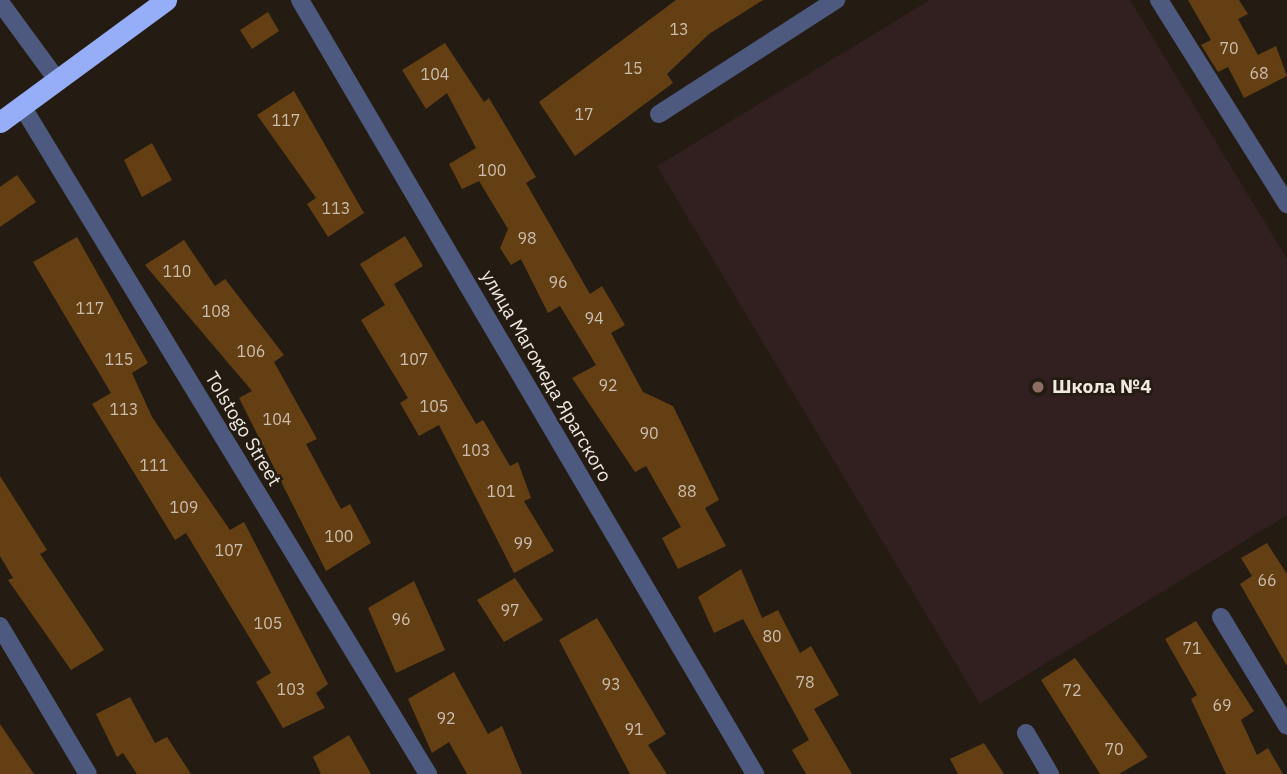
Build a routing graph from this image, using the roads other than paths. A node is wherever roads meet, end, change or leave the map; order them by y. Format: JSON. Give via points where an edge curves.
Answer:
{"nodes":[{"id":1,"x":166,"y":0,"type":"edge"},
{"id":2,"x":300,"y":0,"type":"edge"},
{"id":3,"x":836,"y":0,"type":"edge"},
{"id":4,"x":1159,"y":0,"type":"edge"},
{"id":5,"x":0,"y":2,"type":"edge"},
{"id":6,"x":57,"y":80,"type":"junction"},
{"id":7,"x":22,"y":106,"type":"junction"},
{"id":8,"x":659,"y":114,"type":"dead end"},
{"id":9,"x":0,"y":122,"type":"edge"},
{"id":10,"x":1287,"y":204,"type":"edge"},
{"id":11,"x":1221,"y":617,"type":"dead end"},
{"id":12,"x":0,"y":626,"type":"edge"},
{"id":13,"x":1287,"y":726,"type":"edge"},
{"id":14,"x":1026,"y":733,"type":"dead end"},
{"id":15,"x":88,"y":774,"type":"edge"},
{"id":16,"x":428,"y":774,"type":"edge"},
{"id":17,"x":755,"y":774,"type":"edge"},
{"id":18,"x":1050,"y":774,"type":"edge"}],
"edges":[{"from":1,"to":6,"type":"highway"},
{"from":2,"to":17,"type":"street","name":"улица Магомеда Ярагского"},
{"from":3,"to":8,"type":"street"},
{"from":4,"to":10,"type":"street"},
{"from":5,"to":6,"type":"street"},
{"from":6,"to":7,"type":"highway"},
{"from":7,"to":9,"type":"highway"},
{"from":7,"to":16,"type":"street","name":"Tolstogo Street"},
{"from":11,"to":13,"type":"street"},
{"from":12,"to":15,"type":"street"},
{"from":14,"to":18,"type":"street"}]}
